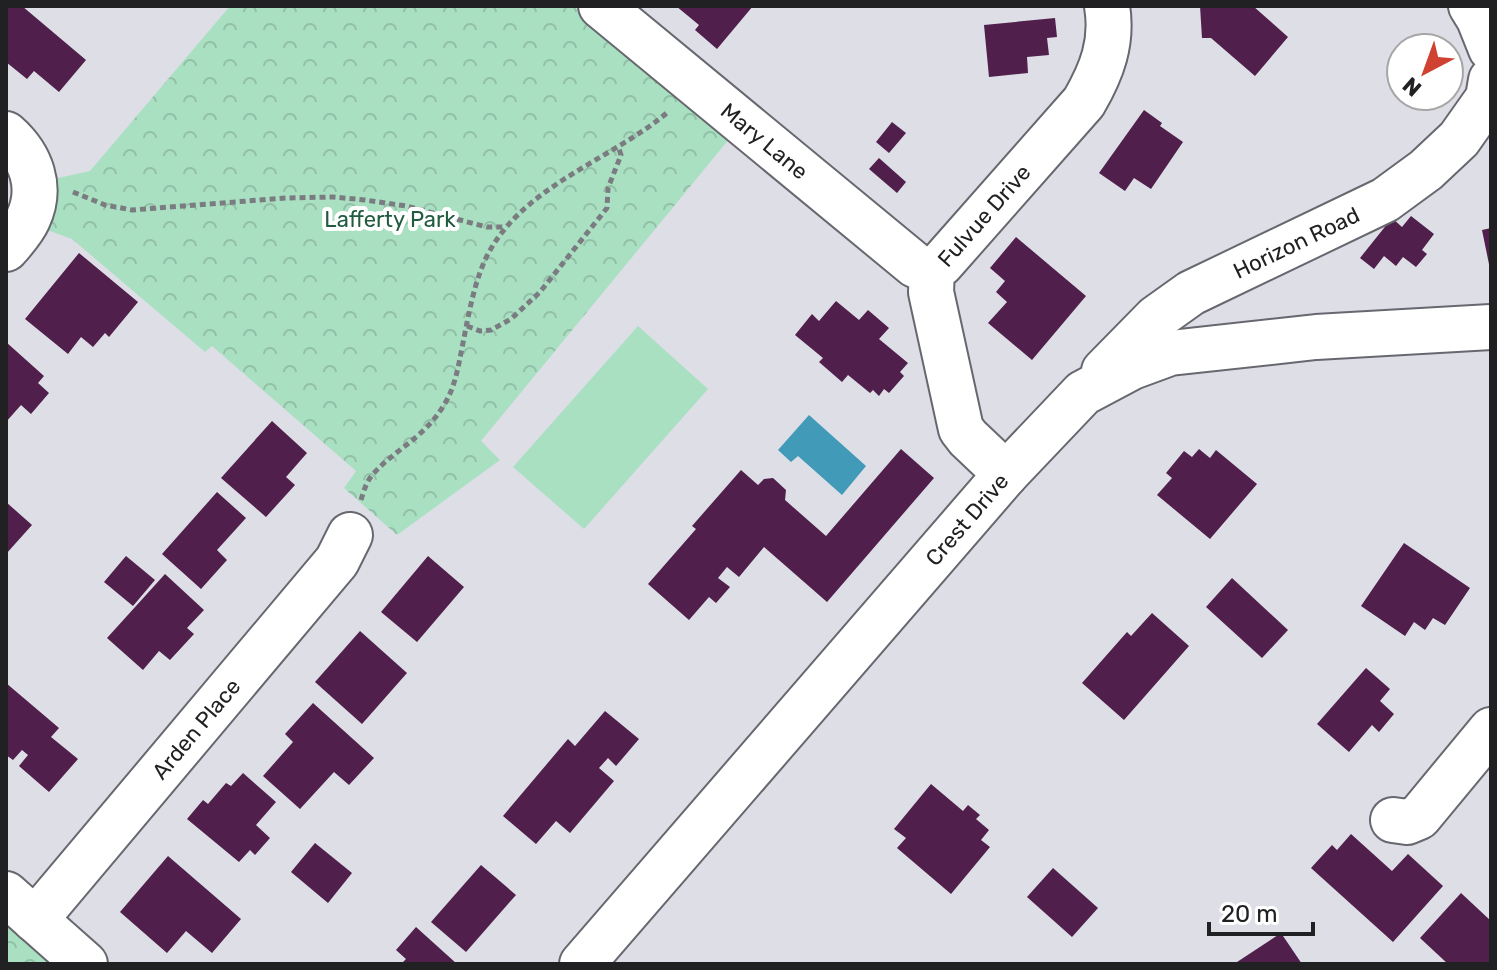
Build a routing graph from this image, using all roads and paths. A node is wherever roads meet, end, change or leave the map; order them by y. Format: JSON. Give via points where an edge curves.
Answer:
{"nodes":[{"id":1,"x":601,"y":6,"type":"edge"},
{"id":2,"x":1107,"y":6,"type":"edge"},
{"id":3,"x":1471,"y":6,"type":"edge"},
{"id":4,"x":1491,"y":49,"type":"edge"},
{"id":5,"x":1491,"y":80,"type":"edge"},
{"id":6,"x":695,"y":84,"type":"junction"},
{"id":7,"x":6,"y":134,"type":"edge"},
{"id":8,"x":618,"y":146,"type":"junction"},
{"id":9,"x":35,"y":192,"type":"junction"},
{"id":10,"x":487,"y":227,"type":"junction"},
{"id":11,"x":505,"y":227,"type":"junction"},
{"id":12,"x":496,"y":239,"type":"junction"},
{"id":13,"x":6,"y":249,"type":"edge"},
{"id":14,"x":932,"y":269,"type":"junction"},
{"id":15,"x":467,"y":326,"type":"junction"},
{"id":16,"x":1491,"y":327,"type":"edge"},
{"id":17,"x":1083,"y":393,"type":"junction"},
{"id":18,"x":1006,"y":474,"type":"junction"},
{"id":19,"x":350,"y":535,"type":"joint"},
{"id":20,"x":1491,"y":730,"type":"edge"},
{"id":21,"x":1393,"y":820,"type":"dead end"},
{"id":22,"x":20,"y":907,"type":"edge"},
{"id":23,"x":85,"y":964,"type":"edge"},
{"id":24,"x":582,"y":964,"type":"edge"}],
"edges":[{"from":1,"to":6,"type":"street","name":"Mary Lane"},
{"from":2,"to":14,"type":"street","name":"Fulvue Drive","via":[[1107,51],[1084,102]]},
{"from":3,"to":4,"type":"street"},
{"from":5,"to":17,"type":"street","name":"Horizon Road","via":[[1488,98],[1459,139],[1426,170],[1385,200],[1191,293],[1156,318]]},
{"from":6,"to":8,"type":"path","via":[[663,117]]},
{"from":6,"to":14,"type":"street","name":"Mary Lane","via":[[915,265]]},
{"from":7,"to":9,"type":"street","via":[[29,162]]},
{"from":8,"to":11,"type":"path"},
{"from":8,"to":15,"type":"path","via":[[621,155],[608,188],[607,208],[540,292],[491,330]]},
{"from":9,"to":10,"type":"path","via":[[76,193],[132,210],[333,197],[406,206]]},
{"from":9,"to":13,"type":"street","via":[[28,219]]},
{"from":10,"to":11,"type":"path"},
{"from":10,"to":12,"type":"path"},
{"from":11,"to":12,"type":"path"},
{"from":12,"to":15,"type":"path","via":[[480,274]]},
{"from":14,"to":18,"type":"street","name":"Fulvue Drive","via":[[931,292],[961,429]]},
{"from":15,"to":19,"type":"path","via":[[446,402],[417,438],[374,472]]},
{"from":16,"to":17,"type":"street","name":"Crest Drive","via":[[1316,337],[1170,353]]},
{"from":17,"to":18,"type":"street","name":"Crest Drive"},
{"from":18,"to":24,"type":"street","name":"Crest Drive"},
{"from":19,"to":22,"type":"street","name":"Arden Place","via":[[337,561]]},
{"from":20,"to":21,"type":"street","via":[[1419,817]]},
{"from":22,"to":23,"type":"street"}]}
